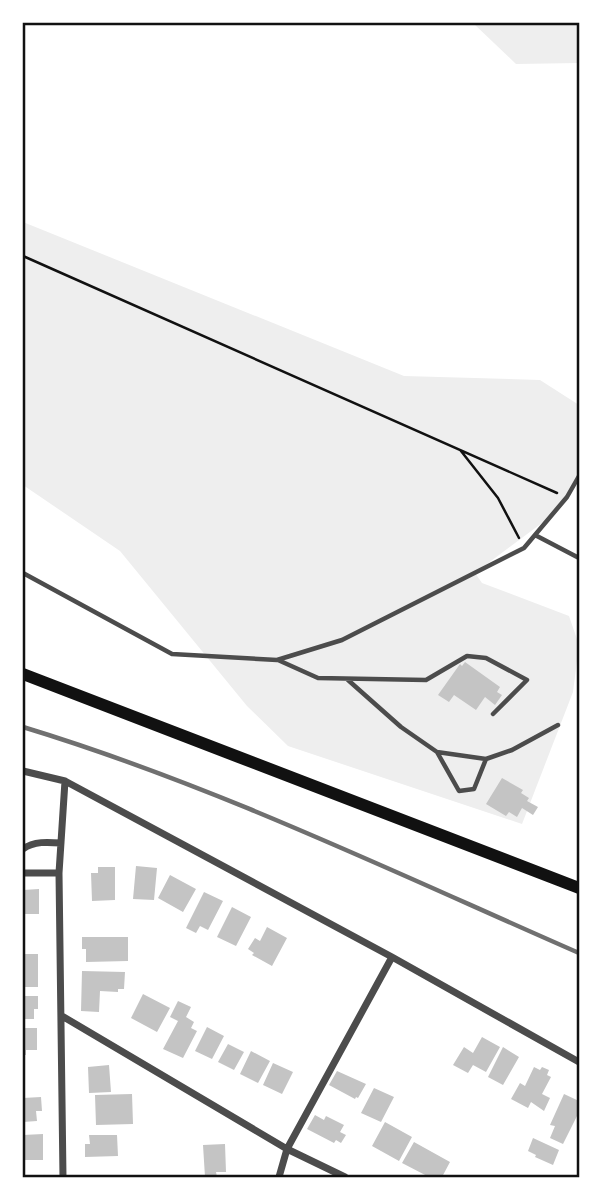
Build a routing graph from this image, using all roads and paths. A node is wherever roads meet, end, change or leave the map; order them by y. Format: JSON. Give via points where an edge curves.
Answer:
{"nodes":[{"id":1,"x":23,"y":256,"type":"edge"},
{"id":2,"x":460,"y":450,"type":"junction"},
{"id":3,"x":579,"y":476,"type":"edge"},
{"id":4,"x":577,"y":487,"type":"edge"},
{"id":5,"x":567,"y":498,"type":"junction"},
{"id":6,"x":535,"y":535,"type":"junction"},
{"id":7,"x":524,"y":548,"type":"junction"},
{"id":8,"x":579,"y":558,"type":"edge"},
{"id":9,"x":23,"y":573,"type":"edge"},
{"id":10,"x":277,"y":660,"type":"junction"},
{"id":11,"x":23,"y":674,"type":"edge"},
{"id":12,"x":346,"y":679,"type":"junction"},
{"id":13,"x":494,"y":714,"type":"dead end"},
{"id":14,"x":558,"y":725,"type":"dead end"},
{"id":15,"x":436,"y":752,"type":"junction"},
{"id":16,"x":486,"y":759,"type":"junction"},
{"id":17,"x":23,"y":771,"type":"edge"},
{"id":18,"x":65,"y":781,"type":"junction"},
{"id":19,"x":61,"y":843,"type":"junction"},
{"id":20,"x":23,"y":849,"type":"edge"},
{"id":21,"x":23,"y":873,"type":"edge"},
{"id":22,"x":60,"y":873,"type":"junction"},
{"id":23,"x":579,"y":888,"type":"edge"},
{"id":24,"x":392,"y":957,"type":"junction"},
{"id":25,"x":62,"y":1016,"type":"junction"},
{"id":26,"x":579,"y":1062,"type":"edge"},
{"id":27,"x":287,"y":1149,"type":"junction"},
{"id":28,"x":63,"y":1177,"type":"edge"},
{"id":29,"x":279,"y":1177,"type":"edge"},
{"id":30,"x":345,"y":1177,"type":"edge"}],
"edges":[{"from":1,"to":2,"type":"path"},
{"from":2,"to":5,"type":"path"},
{"from":2,"to":7,"type":"path","via":[[498,498]]},
{"from":3,"to":4,"type":"lane"},
{"from":4,"to":5,"type":"lane"},
{"from":5,"to":6,"type":"lane"},
{"from":6,"to":7,"type":"lane"},
{"from":6,"to":8,"type":"lane"},
{"from":7,"to":10,"type":"lane","via":[[342,640]]},
{"from":9,"to":10,"type":"lane","via":[[172,654]]},
{"from":10,"to":12,"type":"lane","via":[[317,678]]},
{"from":11,"to":23,"type":"main road"},
{"from":12,"to":13,"type":"lane","via":[[426,680],[467,656],[486,658],[527,680]]},
{"from":12,"to":15,"type":"lane"},
{"from":14,"to":16,"type":"lane"},
{"from":15,"to":16,"type":"lane"},
{"from":15,"to":16,"type":"lane","via":[[458,791],[474,789]]},
{"from":17,"to":18,"type":"street"},
{"from":18,"to":19,"type":"street"},
{"from":18,"to":24,"type":"street"},
{"from":19,"to":20,"type":"street","via":[[29,844]]},
{"from":19,"to":22,"type":"street"},
{"from":21,"to":22,"type":"street"},
{"from":22,"to":25,"type":"street"},
{"from":24,"to":26,"type":"street"},
{"from":24,"to":27,"type":"street"},
{"from":25,"to":27,"type":"street"},
{"from":25,"to":28,"type":"street"},
{"from":27,"to":29,"type":"street"},
{"from":27,"to":30,"type":"street"}]}
